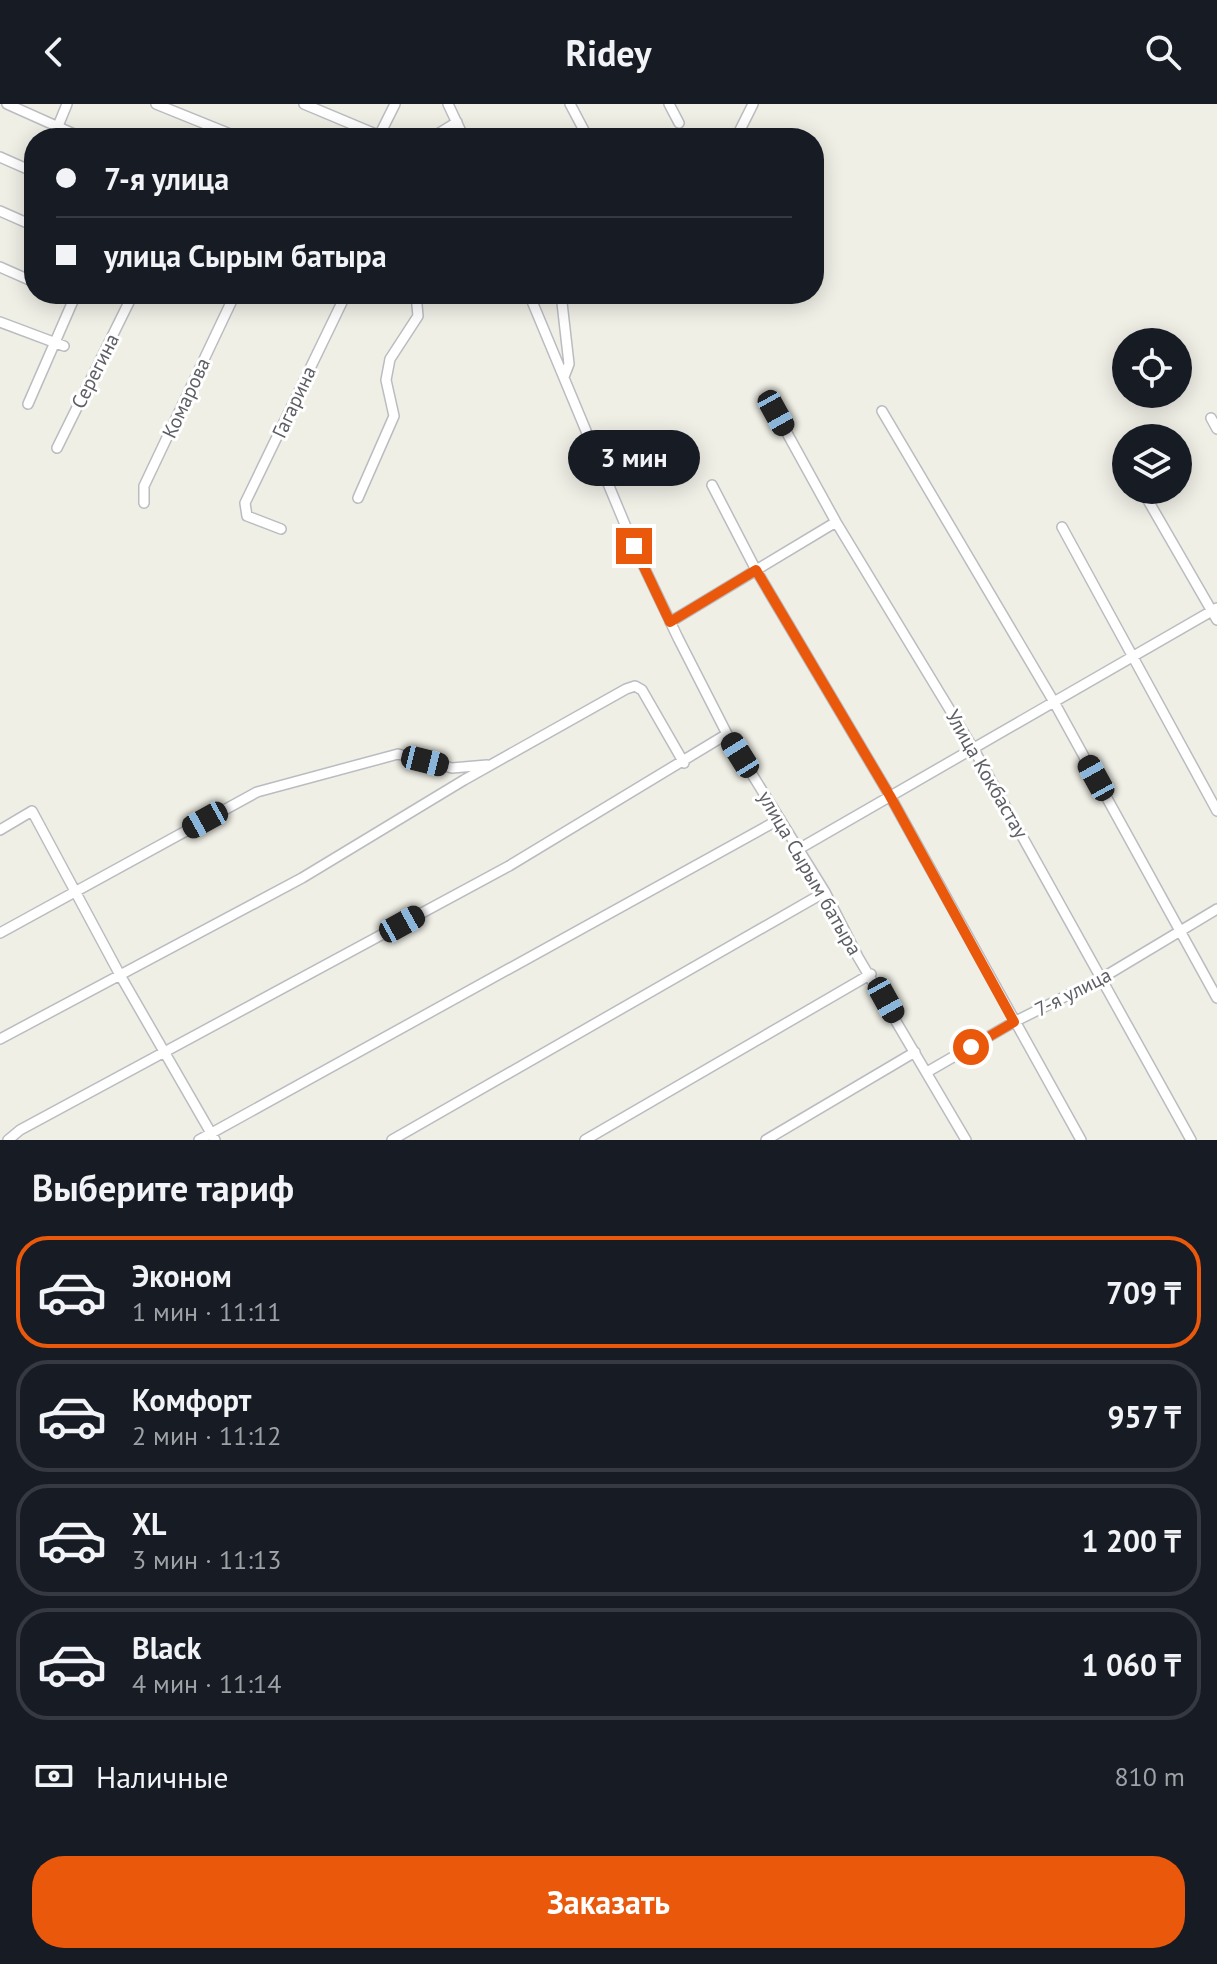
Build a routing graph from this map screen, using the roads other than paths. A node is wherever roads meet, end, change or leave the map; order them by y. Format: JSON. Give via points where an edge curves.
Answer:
{"nodes":[{"id":1,"x":7,"y":104,"type":"edge"},
{"id":2,"x":67,"y":104,"type":"edge"},
{"id":3,"x":156,"y":104,"type":"edge"},
{"id":4,"x":304,"y":104,"type":"edge"},
{"id":5,"x":395,"y":104,"type":"edge"},
{"id":6,"x":448,"y":104,"type":"edge"},
{"id":7,"x":570,"y":104,"type":"edge"},
{"id":8,"x":669,"y":104,"type":"edge"},
{"id":9,"x":753,"y":104,"type":"edge"},
{"id":10,"x":457,"y":122,"type":"junction"},
{"id":11,"x":679,"y":123,"type":"dead end"},
{"id":12,"x":58,"y":126,"type":"junction"},
{"id":13,"x":62,"y":128,"type":"edge"},
{"id":14,"x":215,"y":128,"type":"edge"},
{"id":15,"x":360,"y":128,"type":"edge"},
{"id":16,"x":385,"y":128,"type":"edge"},
{"id":17,"x":447,"y":128,"type":"edge"},
{"id":18,"x":460,"y":128,"type":"edge"},
{"id":19,"x":583,"y":128,"type":"edge"},
{"id":20,"x":741,"y":128,"type":"edge"},
{"id":21,"x":0,"y":157,"type":"edge"},
{"id":22,"x":24,"y":168,"type":"edge"},
{"id":23,"x":0,"y":211,"type":"edge"},
{"id":24,"x":24,"y":222,"type":"edge"},
{"id":25,"x":0,"y":267,"type":"edge"},
{"id":26,"x":24,"y":278,"type":"edge"},
{"id":27,"x":73,"y":304,"type":"edge"},
{"id":28,"x":128,"y":304,"type":"edge"},
{"id":29,"x":230,"y":304,"type":"edge"},
{"id":30,"x":341,"y":304,"type":"edge"},
{"id":31,"x":417,"y":304,"type":"edge"},
{"id":32,"x":533,"y":304,"type":"edge"},
{"id":33,"x":562,"y":304,"type":"edge"},
{"id":34,"x":0,"y":322,"type":"edge"},
{"id":35,"x":60,"y":346,"type":"junction"},
{"id":36,"x":564,"y":377,"type":"junction"},
{"id":37,"x":28,"y":404,"type":"dead end"},
{"id":38,"x":882,"y":411,"type":"dead end"},
{"id":39,"x":776,"y":413,"type":"dead end"},
{"id":40,"x":1211,"y":418,"type":"dead end"},
{"id":41,"x":1217,"y":429,"type":"edge"},
{"id":42,"x":57,"y":448,"type":"dead end"},
{"id":43,"x":712,"y":485,"type":"dead end"},
{"id":44,"x":358,"y":498,"type":"dead end"},
{"id":45,"x":144,"y":503,"type":"dead end"},
{"id":46,"x":1150,"y":504,"type":"edge"},
{"id":47,"x":836,"y":522,"type":"junction"},
{"id":48,"x":1062,"y":527,"type":"dead end"},
{"id":49,"x":281,"y":529,"type":"dead end"},
{"id":50,"x":756,"y":570,"type":"junction"},
{"id":51,"x":1215,"y":613,"type":"edge"},
{"id":52,"x":670,"y":622,"type":"junction"},
{"id":53,"x":1131,"y":658,"type":"junction"},
{"id":54,"x":1054,"y":702,"type":"junction"},
{"id":55,"x":727,"y":734,"type":"junction"},
{"id":56,"x":973,"y":748,"type":"junction"},
{"id":57,"x":684,"y":763,"type":"junction"},
{"id":58,"x":490,"y":765,"type":"junction"},
{"id":59,"x":890,"y":796,"type":"junction"},
{"id":60,"x":1217,"y":811,"type":"edge"},
{"id":61,"x":780,"y":819,"type":"junction"},
{"id":62,"x":0,"y":830,"type":"edge"},
{"id":63,"x":797,"y":850,"type":"junction"},
{"id":64,"x":76,"y":892,"type":"junction"},
{"id":65,"x":825,"y":892,"type":"junction"},
{"id":66,"x":1217,"y":909,"type":"edge"},
{"id":67,"x":1181,"y":931,"type":"junction"},
{"id":68,"x":0,"y":933,"type":"edge"},
{"id":69,"x":871,"y":974,"type":"junction"},
{"id":70,"x":120,"y":975,"type":"junction"},
{"id":71,"x":1102,"y":978,"type":"junction"},
{"id":72,"x":1217,"y":998,"type":"edge"},
{"id":73,"x":1014,"y":1022,"type":"junction"},
{"id":74,"x":0,"y":1039,"type":"edge"},
{"id":75,"x":164,"y":1052,"type":"junction"},
{"id":76,"x":915,"y":1052,"type":"junction"},
{"id":77,"x":927,"y":1072,"type":"junction"},
{"id":78,"x":213,"y":1137,"type":"edge"},
{"id":79,"x":964,"y":1137,"type":"edge"},
{"id":80,"x":8,"y":1140,"type":"edge"},
{"id":81,"x":199,"y":1140,"type":"edge"},
{"id":82,"x":392,"y":1140,"type":"edge"},
{"id":83,"x":585,"y":1140,"type":"edge"},
{"id":84,"x":766,"y":1140,"type":"edge"},
{"id":85,"x":952,"y":1140,"type":"edge"},
{"id":86,"x":1081,"y":1140,"type":"edge"},
{"id":87,"x":1191,"y":1140,"type":"edge"}],
"edges":[{"from":1,"to":12,"type":"street"},
{"from":2,"to":12,"type":"street"},
{"from":3,"to":14,"type":"street"},
{"from":4,"to":15,"type":"street"},
{"from":5,"to":16,"type":"street"},
{"from":6,"to":10,"type":"street"},
{"from":7,"to":19,"type":"street"},
{"from":8,"to":11,"type":"street"},
{"from":9,"to":20,"type":"street"},
{"from":10,"to":17,"type":"street"},
{"from":10,"to":18,"type":"street"},
{"from":12,"to":13,"type":"street"},
{"from":21,"to":22,"type":"street"},
{"from":23,"to":24,"type":"street"},
{"from":25,"to":26,"type":"street"},
{"from":27,"to":35,"type":"street"},
{"from":28,"to":42,"type":"street","name":"Серегина"},
{"from":29,"to":45,"type":"street","name":"Комарова","via":[[144,486]]},
{"from":30,"to":49,"type":"street","name":"Гагарина","via":[[246,497],[244,510],[257,522]]},
{"from":31,"to":44,"type":"street","via":[[418,316],[393,350],[388,370],[394,416]]},
{"from":32,"to":36,"type":"street","name":"улица Сырым батыра"},
{"from":33,"to":36,"type":"street","via":[[569,364]]},
{"from":34,"to":35,"type":"street"},
{"from":35,"to":37,"type":"street"},
{"from":36,"to":52,"type":"street","name":"улица Сырым батыра"},
{"from":38,"to":54,"type":"street"},
{"from":39,"to":47,"type":"street","name":"Улица Кокбастау"},
{"from":40,"to":41,"type":"street"},
{"from":43,"to":50,"type":"street"},
{"from":46,"to":51,"type":"street"},
{"from":47,"to":50,"type":"street"},
{"from":47,"to":56,"type":"street","name":"Улица Кокбастау"},
{"from":48,"to":53,"type":"street"},
{"from":50,"to":52,"type":"street"},
{"from":50,"to":59,"type":"street"},
{"from":51,"to":53,"type":"street"},
{"from":52,"to":55,"type":"street","name":"улица Сырым батыра"},
{"from":53,"to":54,"type":"street"},
{"from":53,"to":60,"type":"street"},
{"from":54,"to":56,"type":"street"},
{"from":54,"to":67,"type":"street"},
{"from":55,"to":57,"type":"street"},
{"from":55,"to":61,"type":"street","name":"улица Сырым батыра"},
{"from":56,"to":59,"type":"street"},
{"from":56,"to":71,"type":"street","name":"Улица Кокбастау"},
{"from":57,"to":58,"type":"street","via":[[635,686]]},
{"from":57,"to":75,"type":"street","via":[[509,866]]},
{"from":58,"to":64,"type":"street","via":[[452,768],[398,754],[257,792]]},
{"from":58,"to":70,"type":"street","via":[[302,878]]},
{"from":59,"to":63,"type":"street"},
{"from":59,"to":73,"type":"street"},
{"from":61,"to":63,"type":"street","name":"улица Сырым батыра"},
{"from":61,"to":78,"type":"street"},
{"from":62,"to":64,"type":"street","via":[[32,811]]},
{"from":63,"to":65,"type":"street","name":"улица Сырым батыра"},
{"from":64,"to":68,"type":"street"},
{"from":64,"to":70,"type":"street"},
{"from":65,"to":69,"type":"street","name":"улица Сырым батыра"},
{"from":65,"to":82,"type":"street"},
{"from":66,"to":67,"type":"street","name":"7-я улица"},
{"from":67,"to":71,"type":"street","name":"7-я улица"},
{"from":67,"to":72,"type":"street"},
{"from":69,"to":76,"type":"street","name":"улица Сырым батыра"},
{"from":69,"to":83,"type":"street"},
{"from":70,"to":74,"type":"street"},
{"from":70,"to":75,"type":"street"},
{"from":71,"to":73,"type":"street","name":"7-я улица"},
{"from":71,"to":87,"type":"street","name":"Улица Кокбастау"},
{"from":73,"to":77,"type":"street","name":"7-я улица"},
{"from":73,"to":86,"type":"street"},
{"from":75,"to":78,"type":"street"},
{"from":75,"to":80,"type":"street"},
{"from":76,"to":77,"type":"street","name":"улица Сырым батыра"},
{"from":76,"to":84,"type":"street"},
{"from":77,"to":79,"type":"street","name":"улица Сырым батыра"},
{"from":78,"to":81,"type":"street"},
{"from":79,"to":85,"type":"street"}]}
